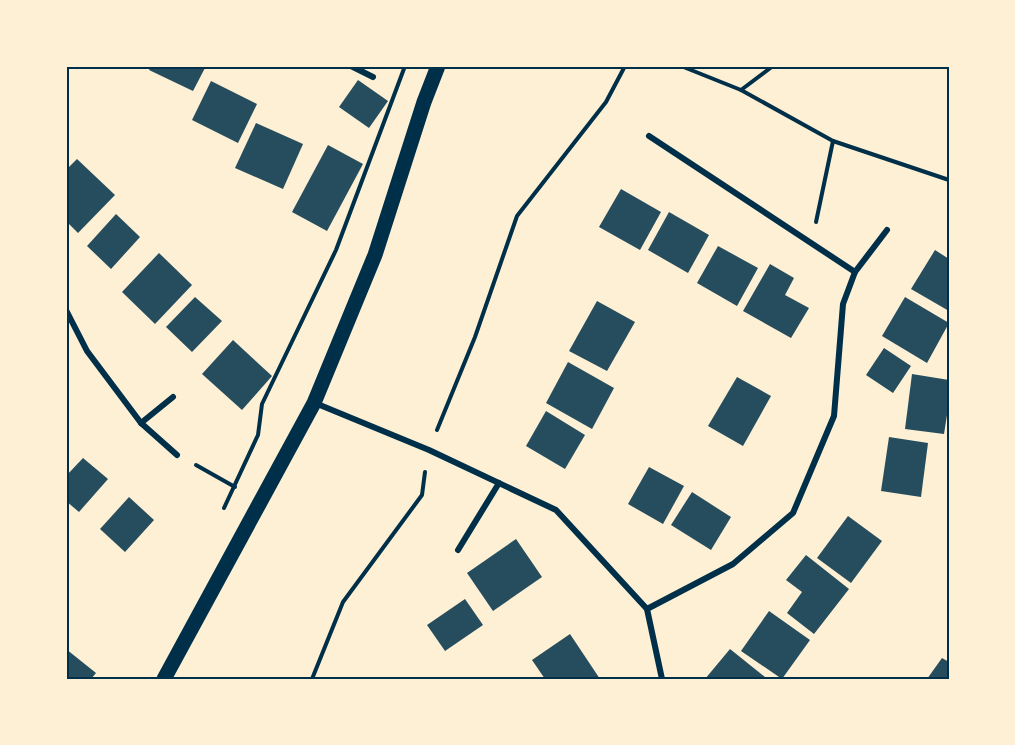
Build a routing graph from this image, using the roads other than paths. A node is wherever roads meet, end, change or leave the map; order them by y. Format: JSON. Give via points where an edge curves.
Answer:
{"nodes":[{"id":1,"x":351,"y":66,"type":"edge"},
{"id":2,"x":438,"y":66,"type":"edge"},
{"id":3,"x":373,"y":77,"type":"dead end"},
{"id":4,"x":649,"y":136,"type":"dead end"},
{"id":5,"x":887,"y":230,"type":"dead end"},
{"id":6,"x":855,"y":272,"type":"junction"},
{"id":7,"x":66,"y":310,"type":"edge"},
{"id":8,"x":173,"y":397,"type":"dead end"},
{"id":9,"x":314,"y":403,"type":"junction"},
{"id":10,"x":141,"y":423,"type":"junction"},
{"id":11,"x":177,"y":454,"type":"road end"},
{"id":12,"x":498,"y":483,"type":"junction"},
{"id":13,"x":458,"y":550,"type":"dead end"},
{"id":14,"x":647,"y":609,"type":"junction"},
{"id":15,"x":164,"y":679,"type":"edge"},
{"id":16,"x":662,"y":679,"type":"edge"}],
"edges":[{"from":1,"to":3,"type":"street"},
{"from":2,"to":9,"type":"main road","via":[[375,255]]},
{"from":4,"to":6,"type":"street"},
{"from":5,"to":6,"type":"street"},
{"from":6,"to":14,"type":"street","via":[[843,304],[834,416],[794,513],[733,564]]},
{"from":7,"to":10,"type":"street","via":[[87,351]]},
{"from":8,"to":10,"type":"street"},
{"from":9,"to":12,"type":"street"},
{"from":9,"to":15,"type":"main road"},
{"from":10,"to":11,"type":"street"},
{"from":12,"to":13,"type":"street"},
{"from":12,"to":14,"type":"street","via":[[556,510]]},
{"from":14,"to":16,"type":"street"}]}
